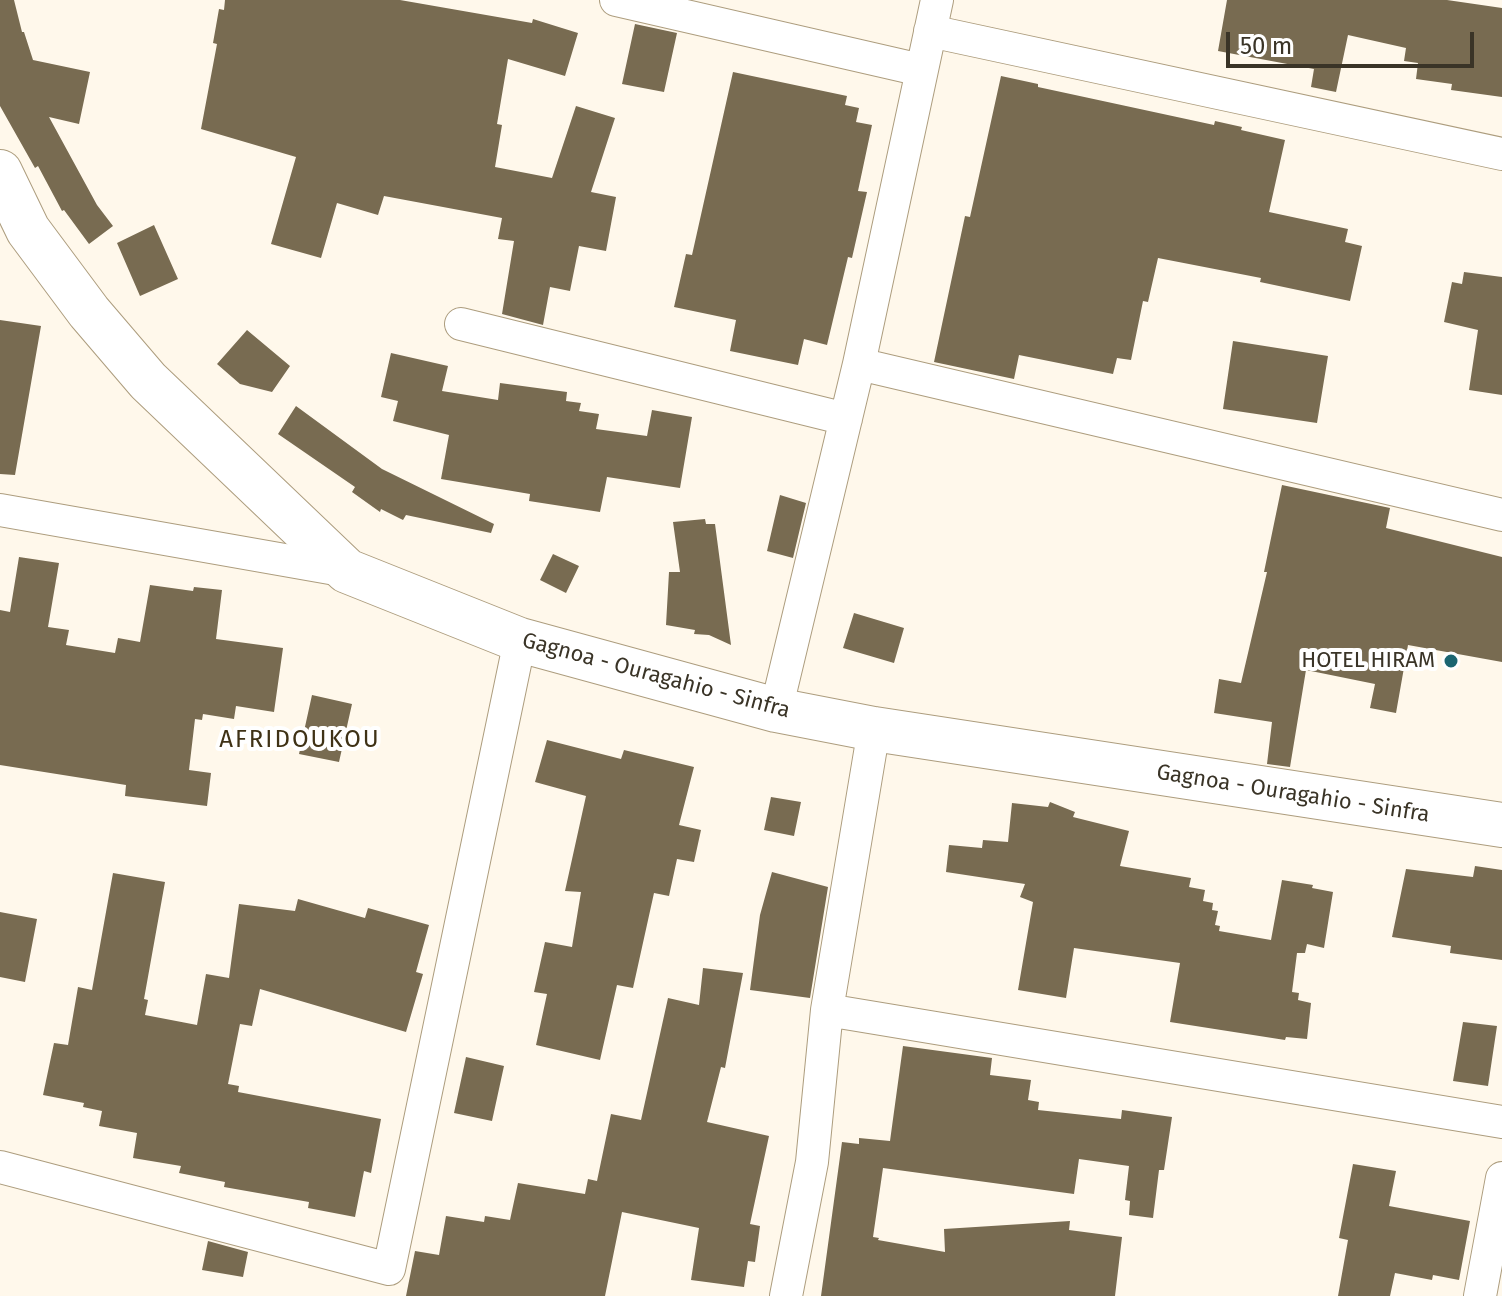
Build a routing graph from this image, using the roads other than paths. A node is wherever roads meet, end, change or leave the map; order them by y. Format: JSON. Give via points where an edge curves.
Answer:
{"nodes":[{"id":1,"x":616,"y":0,"type":"edge"},
{"id":2,"x":934,"y":16,"type":"edge"},
{"id":3,"x":921,"y":70,"type":"junction"},
{"id":4,"x":1502,"y":154,"type":"edge"},
{"id":5,"x":0,"y":172,"type":"edge"},
{"id":6,"x":14,"y":225,"type":"edge"},
{"id":7,"x":461,"y":324,"type":"dead end"},
{"id":8,"x":859,"y":364,"type":"junction"},
{"id":9,"x":846,"y":419,"type":"junction"},
{"id":10,"x":0,"y":510,"type":"edge"},
{"id":11,"x":1502,"y":515,"type":"edge"},
{"id":12,"x":347,"y":571,"type":"junction"},
{"id":13,"x":520,"y":640,"type":"junction"},
{"id":14,"x":776,"y":710,"type":"junction"},
{"id":15,"x":874,"y":729,"type":"junction"},
{"id":16,"x":1502,"y":825,"type":"edge"},
{"id":17,"x":827,"y":1010,"type":"junction"},
{"id":18,"x":1502,"y":1122,"type":"edge"},
{"id":19,"x":0,"y":1167,"type":"edge"},
{"id":20,"x":1502,"y":1178,"type":"edge"},
{"id":21,"x":786,"y":1296,"type":"edge"},
{"id":22,"x":1480,"y":1296,"type":"edge"}],
"edges":[{"from":1,"to":3,"type":"street"},
{"from":2,"to":3,"type":"street"},
{"from":2,"to":4,"type":"street"},
{"from":3,"to":8,"type":"street"},
{"from":5,"to":6,"type":"main road","name":"Gagnoa - Ouragahio - Sinfra"},
{"from":6,"to":12,"type":"main road","name":"Gagnoa - Ouragahio - Sinfra","via":[[148,381]]},
{"from":7,"to":9,"type":"street"},
{"from":8,"to":9,"type":"street"},
{"from":8,"to":11,"type":"street"},
{"from":9,"to":14,"type":"street"},
{"from":10,"to":12,"type":"street"},
{"from":12,"to":13,"type":"main road","name":"Gagnoa - Ouragahio - Sinfra"},
{"from":13,"to":14,"type":"main road","name":"Gagnoa - Ouragahio - Sinfra"},
{"from":13,"to":19,"type":"street","via":[[389,1269]]},
{"from":14,"to":15,"type":"main road","name":"Gagnoa - Ouragahio - Sinfra"},
{"from":15,"to":16,"type":"main road","name":"Gagnoa - Ouragahio - Sinfra"},
{"from":15,"to":17,"type":"street"},
{"from":17,"to":18,"type":"street"},
{"from":17,"to":21,"type":"street","via":[[812,1162]]},
{"from":20,"to":22,"type":"street"}]}
